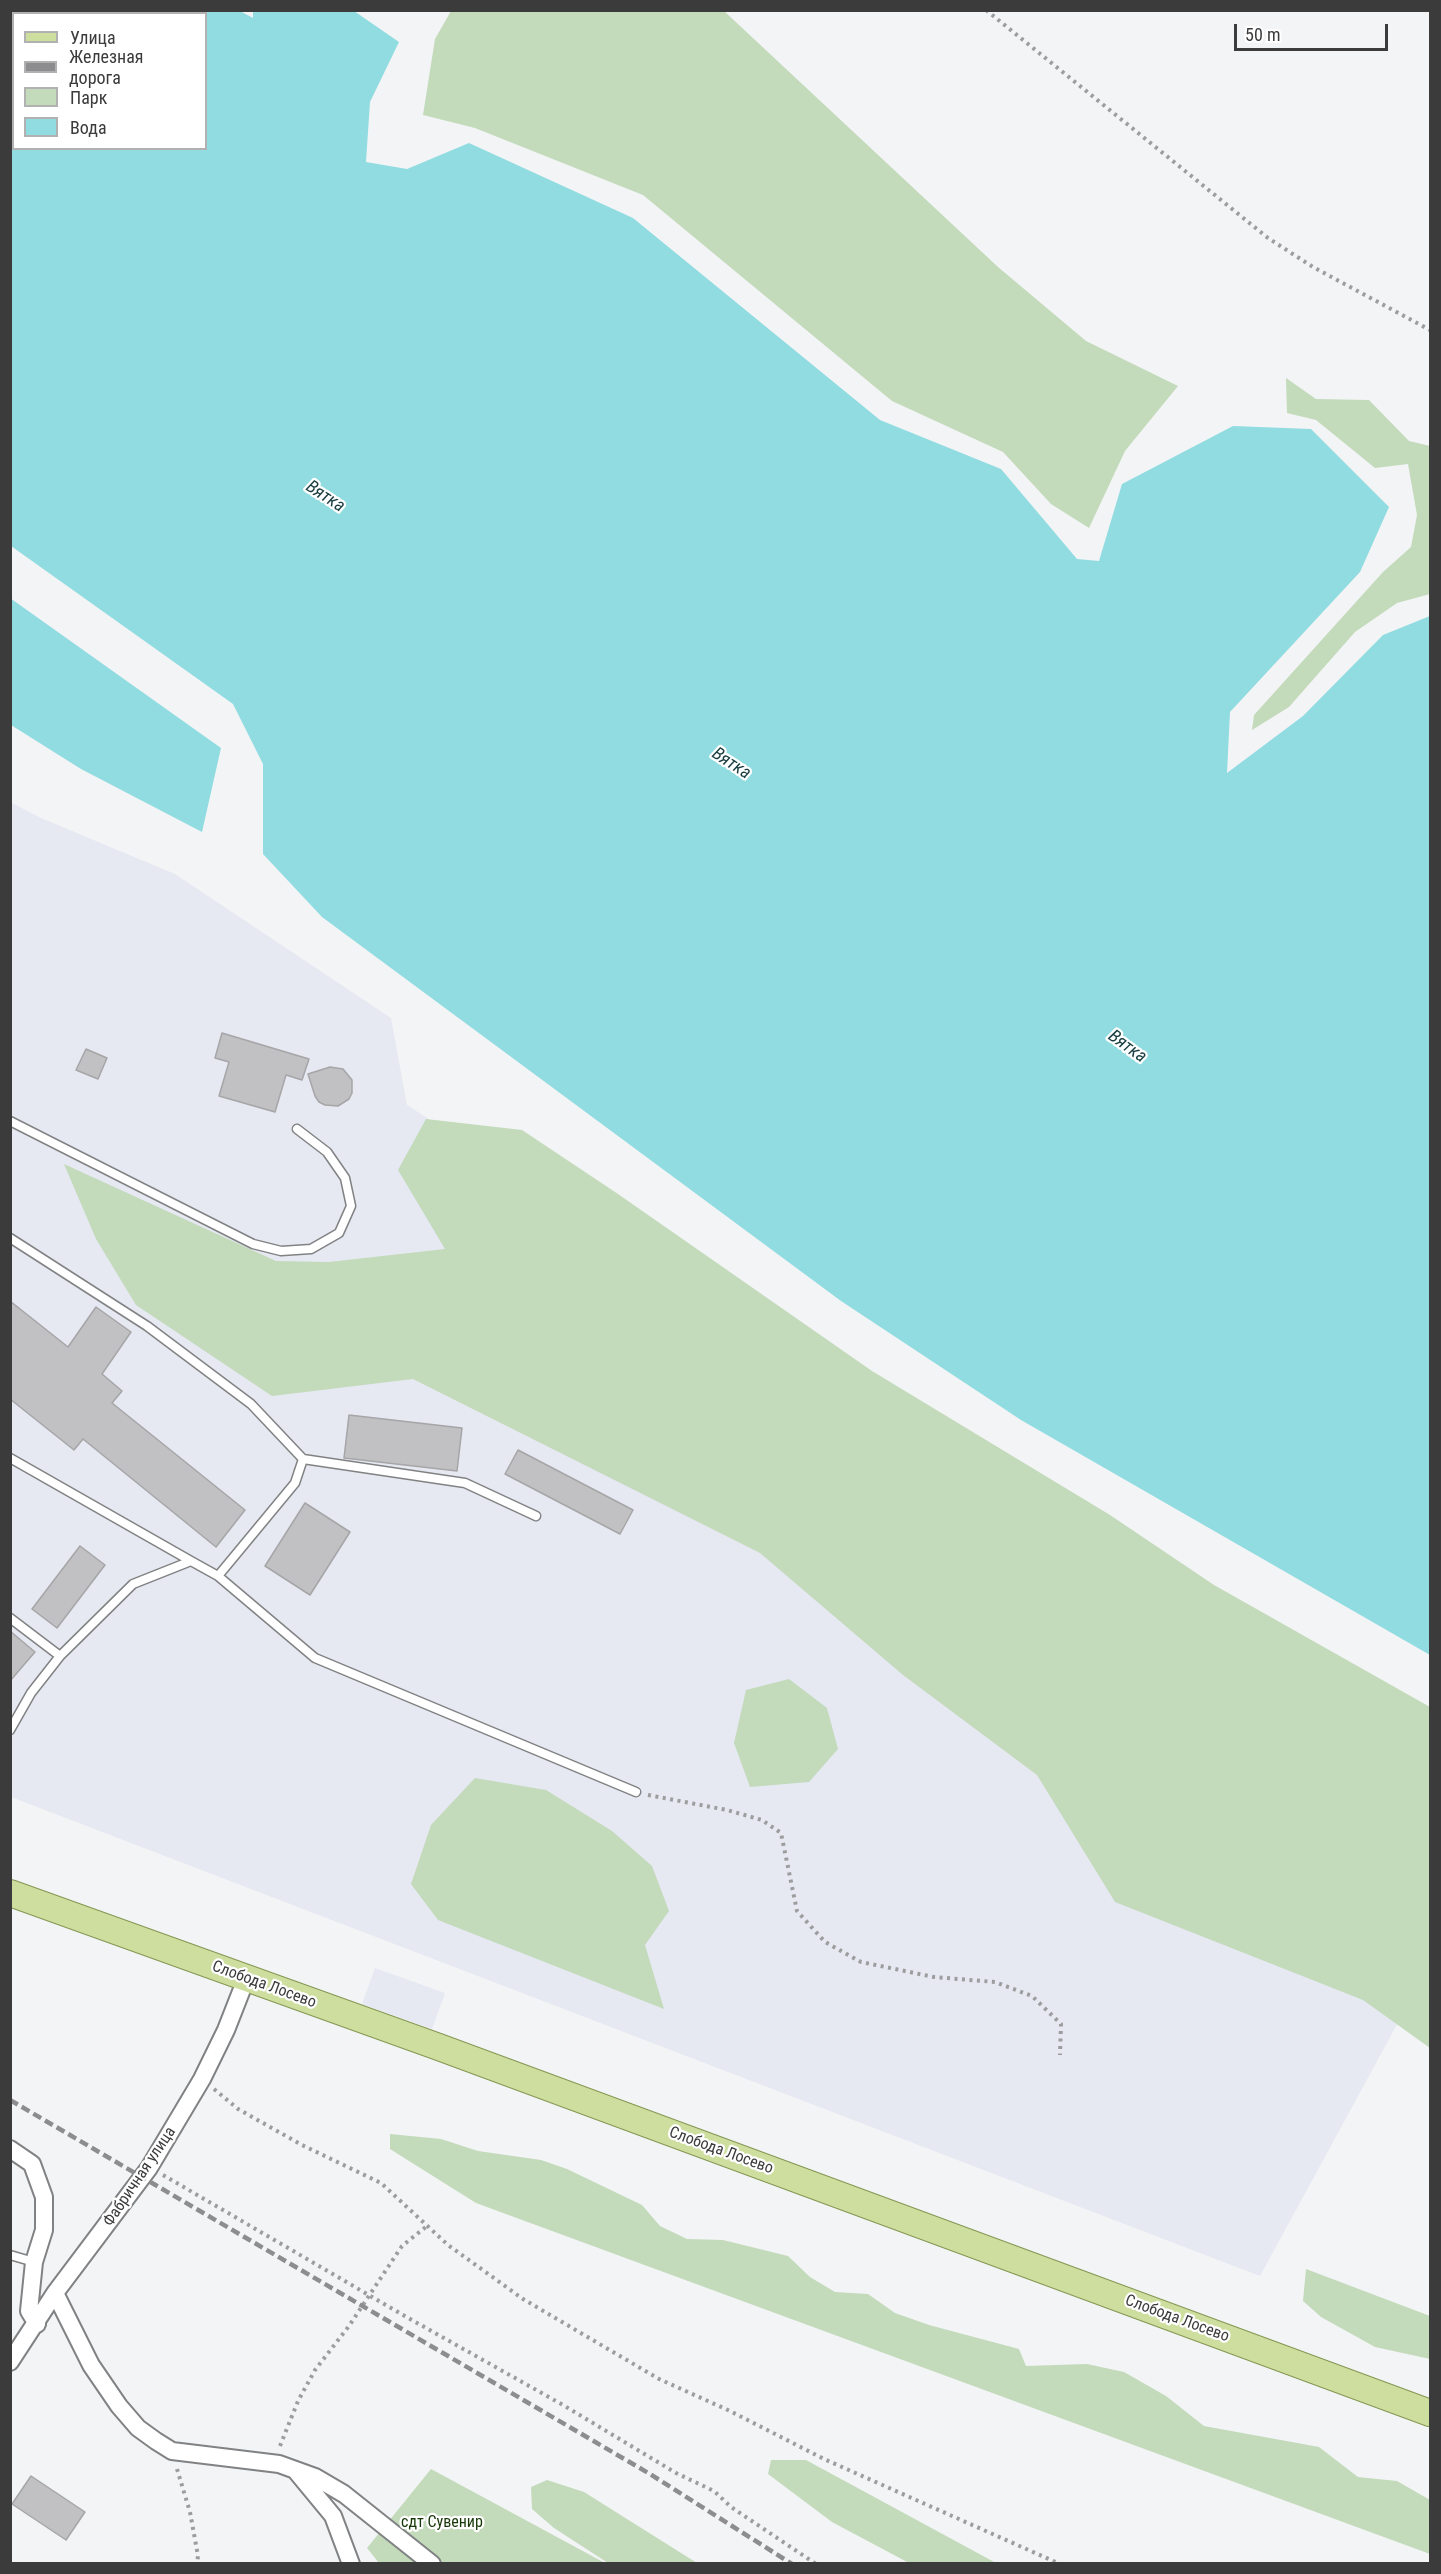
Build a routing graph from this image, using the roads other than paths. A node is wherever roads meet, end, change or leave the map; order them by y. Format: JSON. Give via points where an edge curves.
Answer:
{"nodes":[{"id":1,"x":10,"y":1121,"type":"edge"},
{"id":2,"x":297,"y":1129,"type":"dead end"},
{"id":3,"x":10,"y":1238,"type":"edge"},
{"id":4,"x":10,"y":1458,"type":"edge"},
{"id":5,"x":303,"y":1459,"type":"junction"},
{"id":6,"x":536,"y":1516,"type":"dead end"},
{"id":7,"x":191,"y":1561,"type":"junction"},
{"id":8,"x":218,"y":1576,"type":"junction"},
{"id":9,"x":10,"y":1618,"type":"edge"},
{"id":10,"x":60,"y":1656,"type":"junction"},
{"id":11,"x":10,"y":1730,"type":"edge"},
{"id":12,"x":636,"y":1792,"type":"road end"},
{"id":13,"x":10,"y":1893,"type":"edge"},
{"id":14,"x":246,"y":1979,"type":"junction"},
{"id":15,"x":10,"y":2149,"type":"edge"},
{"id":16,"x":10,"y":2255,"type":"edge"},
{"id":17,"x":34,"y":2262,"type":"junction"},
{"id":18,"x":56,"y":2294,"type":"junction"},
{"id":19,"x":37,"y":2324,"type":"junction"},
{"id":20,"x":10,"y":2362,"type":"edge"},
{"id":21,"x":1431,"y":2414,"type":"edge"},
{"id":22,"x":295,"y":2470,"type":"junction"},
{"id":23,"x":351,"y":2564,"type":"edge"},
{"id":24,"x":432,"y":2564,"type":"edge"}],
"edges":[{"from":1,"to":2,"type":"lane","via":[[253,1244],[281,1251],[311,1249],[339,1233],[351,1206],[345,1178],[327,1152]]},
{"from":3,"to":5,"type":"lane","via":[[147,1326],[251,1404]]},
{"from":4,"to":7,"type":"lane"},
{"from":5,"to":6,"type":"lane","via":[[465,1483]]},
{"from":5,"to":8,"type":"lane","via":[[294,1484]]},
{"from":7,"to":8,"type":"lane"},
{"from":7,"to":10,"type":"lane","via":[[133,1584]]},
{"from":8,"to":12,"type":"lane","via":[[315,1658]]},
{"from":9,"to":10,"type":"lane"},
{"from":10,"to":11,"type":"lane","via":[[31,1693]]},
{"from":13,"to":14,"type":"main road","name":"Слобода Лосево"},
{"from":14,"to":18,"type":"street","name":"Фабричная улица","via":[[202,2079],[150,2168]]},
{"from":14,"to":21,"type":"main road","name":"Слобода Лосево"},
{"from":15,"to":17,"type":"street","via":[[32,2164],[44,2197],[44,2230]]},
{"from":16,"to":17,"type":"lane"},
{"from":17,"to":19,"type":"street","via":[[29,2311]]},
{"from":18,"to":19,"type":"street","name":"Фабричная улица"},
{"from":18,"to":22,"type":"street","via":[[91,2365],[138,2428],[172,2451],[279,2464]]},
{"from":19,"to":20,"type":"street","name":"Фабричная улица"},
{"from":22,"to":23,"type":"street","via":[[333,2516]]},
{"from":22,"to":24,"type":"street","via":[[344,2494]]}]}
